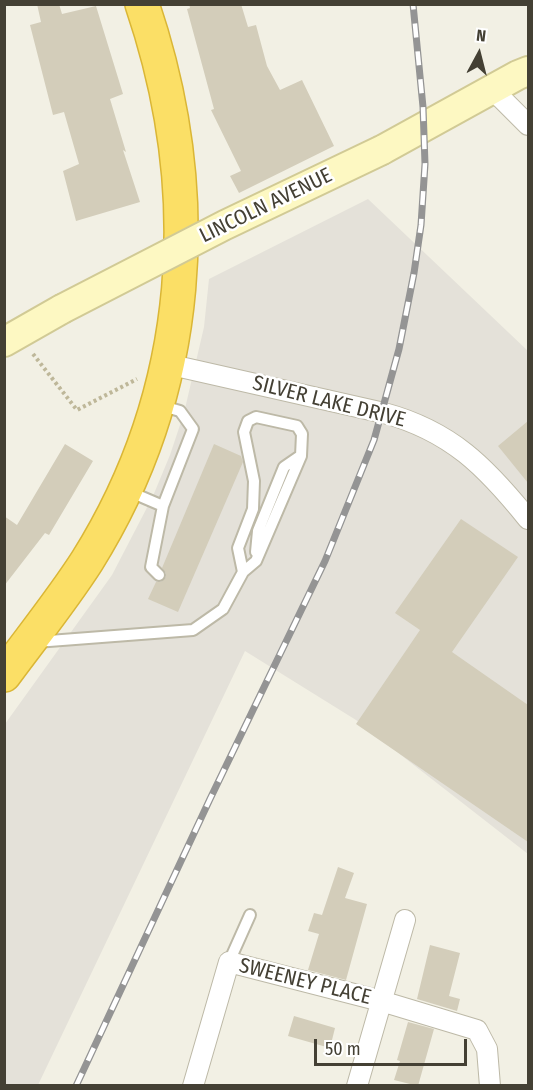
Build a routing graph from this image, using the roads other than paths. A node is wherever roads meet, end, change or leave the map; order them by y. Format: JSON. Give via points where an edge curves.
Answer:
{"nodes":[{"id":1,"x":142,"y":4,"type":"edge"},
{"id":2,"x":528,"y":71,"type":"edge"},
{"id":3,"x":493,"y":90,"type":"junction"},
{"id":4,"x":528,"y":125,"type":"edge"},
{"id":5,"x":4,"y":342,"type":"edge"},
{"id":6,"x":167,"y":364,"type":"junction"},
{"id":7,"x":157,"y":405,"type":"junction"},
{"id":8,"x":125,"y":490,"type":"junction"},
{"id":9,"x":163,"y":506,"type":"junction"},
{"id":10,"x":528,"y":519,"type":"edge"},
{"id":11,"x":243,"y":572,"type":"junction"},
{"id":12,"x":159,"y":575,"type":"dead end"},
{"id":13,"x":29,"y":642,"type":"junction"},
{"id":14,"x":4,"y":675,"type":"edge"},
{"id":15,"x":250,"y":915,"type":"dead end"},
{"id":16,"x":405,"y":920,"type":"dead end"},
{"id":17,"x":229,"y":962,"type":"junction"},
{"id":18,"x":381,"y":1001,"type":"junction"},
{"id":19,"x":193,"y":1086,"type":"edge"},
{"id":20,"x":357,"y":1086,"type":"edge"},
{"id":21,"x":490,"y":1086,"type":"edge"}],
"edges":[{"from":1,"to":6,"type":"highway","via":[[164,75],[180,182],[180,282]]},
{"from":2,"to":3,"type":"street","name":"LINCOLN AVENUE"},
{"from":3,"to":4,"type":"street"},
{"from":3,"to":5,"type":"street","name":"LINCOLN AVENUE","bridge":true},
{"from":6,"to":7,"type":"highway"},
{"from":6,"to":10,"type":"street","name":"SILVER LAKE DRIVE","via":[[414,423],[474,459]]},
{"from":7,"to":8,"type":"highway"},
{"from":7,"to":9,"type":"lane","via":[[180,411],[193,429]]},
{"from":8,"to":9,"type":"lane"},
{"from":8,"to":13,"type":"highway","via":[[87,560]]},
{"from":9,"to":12,"type":"lane","via":[[151,567]]},
{"from":11,"to":11,"type":"lane","via":[[256,561],[258,531],[284,467],[301,456],[302,434],[297,426],[256,417],[248,421],[244,432],[254,481],[253,509],[238,548]]},
{"from":11,"to":13,"type":"lane","via":[[223,609],[193,630]]},
{"from":13,"to":14,"type":"highway"},
{"from":15,"to":17,"type":"lane","name":"SWEENEY PLACE"},
{"from":16,"to":18,"type":"street"},
{"from":17,"to":18,"type":"street","name":"SWEENEY PLACE"},
{"from":17,"to":19,"type":"street","name":"SWEENEY PLACE"},
{"from":18,"to":20,"type":"street"},
{"from":18,"to":21,"type":"street","name":"SWEENEY PLACE","via":[[477,1030],[487,1049]]}]}
